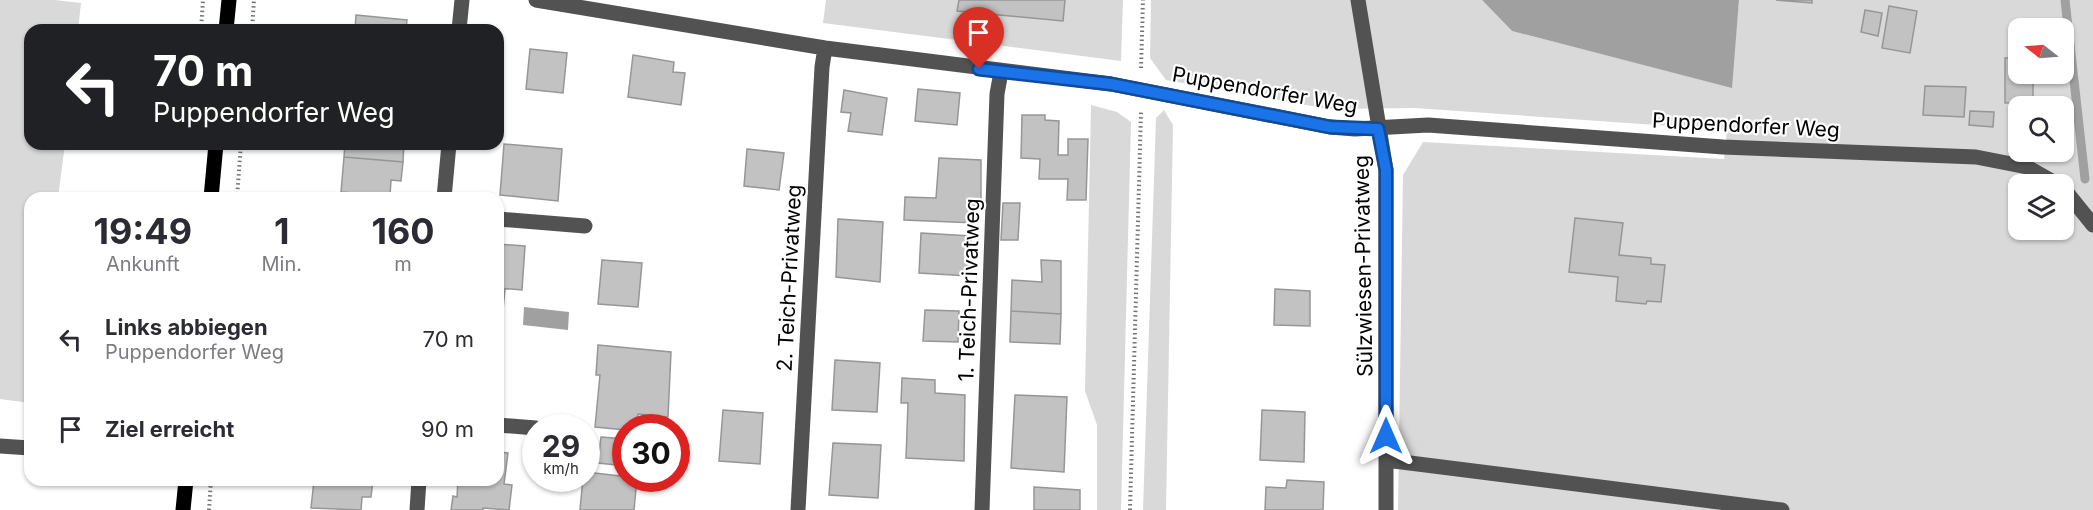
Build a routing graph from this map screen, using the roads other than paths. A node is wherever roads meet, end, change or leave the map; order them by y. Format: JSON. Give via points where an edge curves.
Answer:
{"nodes":[{"id":1,"x":229,"y":0,"type":"edge"},
{"id":2,"x":462,"y":0,"type":"edge"},
{"id":3,"x":536,"y":0,"type":"edge"},
{"id":4,"x":1358,"y":0,"type":"edge"},
{"id":5,"x":227,"y":24,"type":"edge"},
{"id":6,"x":460,"y":24,"type":"edge"},
{"id":7,"x":825,"y":48,"type":"junction"},
{"id":8,"x":1001,"y":72,"type":"junction"},
{"id":9,"x":1378,"y":129,"type":"junction"},
{"id":10,"x":215,"y":150,"type":"edge"},
{"id":11,"x":448,"y":150,"type":"edge"},
{"id":12,"x":2039,"y":174,"type":"edge"},
{"id":13,"x":212,"y":192,"type":"edge"},
{"id":14,"x":445,"y":192,"type":"edge"},
{"id":15,"x":2074,"y":201,"type":"edge"},
{"id":16,"x":504,"y":219,"type":"edge"},
{"id":17,"x":2093,"y":225,"type":"edge"},
{"id":18,"x":585,"y":226,"type":"dead end"},
{"id":19,"x":504,"y":425,"type":"edge"},
{"id":20,"x":522,"y":427,"type":"edge"},
{"id":21,"x":0,"y":446,"type":"edge"},
{"id":22,"x":24,"y":448,"type":"edge"},
{"id":23,"x":1386,"y":460,"type":"junction"},
{"id":24,"x":185,"y":486,"type":"edge"},
{"id":25,"x":419,"y":486,"type":"edge"},
{"id":26,"x":183,"y":510,"type":"edge"},
{"id":27,"x":417,"y":510,"type":"edge"},
{"id":28,"x":798,"y":510,"type":"edge"},
{"id":29,"x":982,"y":510,"type":"edge"},
{"id":30,"x":1386,"y":510,"type":"edge"},
{"id":31,"x":1782,"y":510,"type":"edge"}],
"edges":[{"from":1,"to":5,"type":"main road"},
{"from":2,"to":6,"type":"street"},
{"from":3,"to":7,"type":"street","name":"Puppendorfer Weg"},
{"from":4,"to":9,"type":"street","name":"Sülzwiesen-Privatweg"},
{"from":7,"to":8,"type":"street","name":"Puppendorfer Weg"},
{"from":7,"to":28,"type":"street","name":"2. Teich-Privatweg"},
{"from":8,"to":9,"type":"street","name":"Puppendorfer Weg","via":[[1141,90],[1330,127]]},
{"from":8,"to":29,"type":"street","name":"1. Teich-Privatweg","via":[[997,94]]},
{"from":9,"to":12,"type":"street","name":"Puppendorfer Weg","via":[[1428,125],[1723,147],[1976,157],[2027,167]]},
{"from":9,"to":23,"type":"street","name":"Sülzwiesen-Privatweg","via":[[1386,170]]},
{"from":10,"to":13,"type":"main road"},
{"from":11,"to":14,"type":"street"},
{"from":15,"to":17,"type":"street"},
{"from":16,"to":18,"type":"street"},
{"from":19,"to":20,"type":"street"},
{"from":21,"to":22,"type":"street"},
{"from":23,"to":30,"type":"street","name":"Sülzwiesen-Privatweg"},
{"from":23,"to":31,"type":"street"},
{"from":24,"to":26,"type":"main road"},
{"from":25,"to":27,"type":"street"}]}
